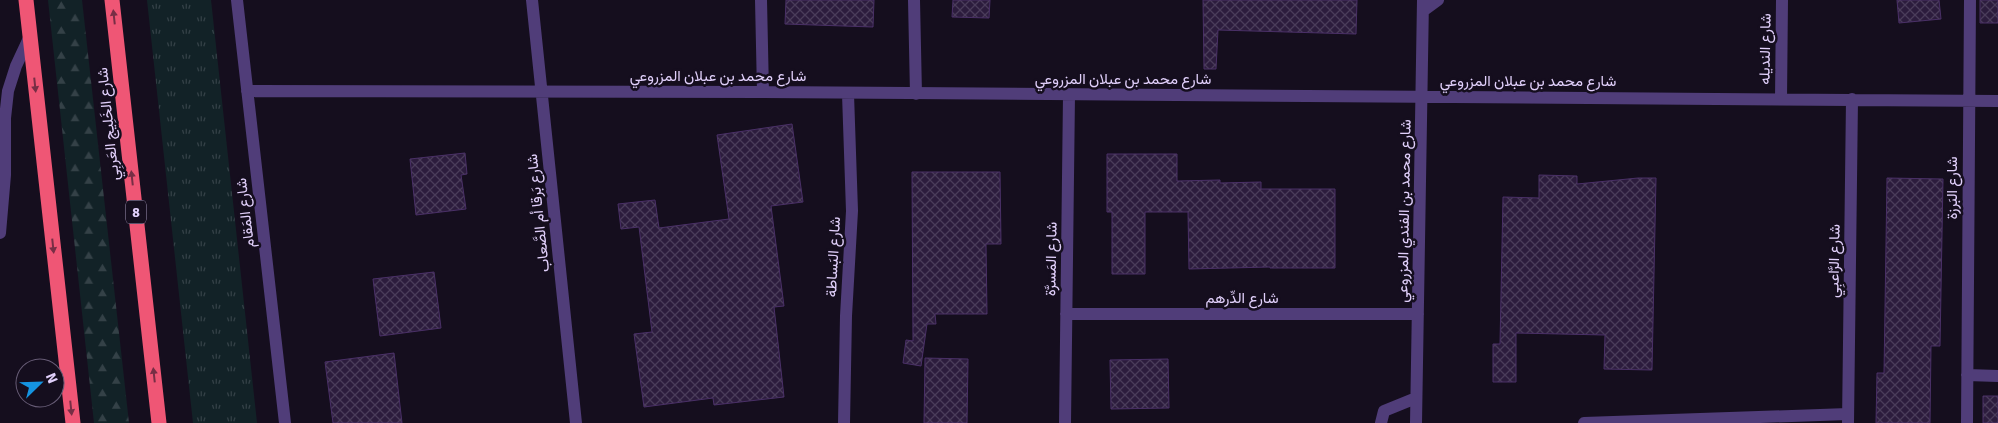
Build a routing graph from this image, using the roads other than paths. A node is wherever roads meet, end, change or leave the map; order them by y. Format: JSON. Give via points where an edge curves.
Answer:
{"nodes":[{"id":1,"x":26,"y":0,"type":"edge"},
{"id":2,"x":112,"y":0,"type":"edge"},
{"id":3,"x":237,"y":0,"type":"edge"},
{"id":4,"x":532,"y":0,"type":"edge"},
{"id":5,"x":761,"y":0,"type":"edge"},
{"id":6,"x":914,"y":0,"type":"edge"},
{"id":7,"x":1438,"y":0,"type":"edge"},
{"id":8,"x":1782,"y":0,"type":"edge"},
{"id":9,"x":1970,"y":0,"type":"edge"},
{"id":10,"x":1423,"y":6,"type":"edge"},
{"id":11,"x":30,"y":36,"type":"junction"},
{"id":12,"x":247,"y":91,"type":"junction"},
{"id":13,"x":541,"y":92,"type":"junction"},
{"id":14,"x":763,"y":92,"type":"junction"},
{"id":15,"x":848,"y":94,"type":"junction"},
{"id":16,"x":916,"y":94,"type":"junction"},
{"id":17,"x":1069,"y":95,"type":"junction"},
{"id":18,"x":1422,"y":97,"type":"junction"},
{"id":19,"x":1781,"y":99,"type":"junction"},
{"id":20,"x":1852,"y":99,"type":"junction"},
{"id":21,"x":1968,"y":101,"type":"junction"},
{"id":22,"x":1998,"y":101,"type":"edge"},
{"id":23,"x":0,"y":233,"type":"edge"},
{"id":24,"x":1066,"y":314,"type":"junction"},
{"id":25,"x":1418,"y":314,"type":"junction"},
{"id":26,"x":1967,"y":376,"type":"junction"},
{"id":27,"x":1998,"y":376,"type":"edge"},
{"id":28,"x":1416,"y":398,"type":"junction"},
{"id":29,"x":1848,"y":419,"type":"edge"},
{"id":30,"x":73,"y":423,"type":"edge"},
{"id":31,"x":159,"y":423,"type":"edge"},
{"id":32,"x":285,"y":423,"type":"edge"},
{"id":33,"x":576,"y":423,"type":"edge"},
{"id":34,"x":844,"y":423,"type":"edge"},
{"id":35,"x":1065,"y":423,"type":"edge"},
{"id":36,"x":1381,"y":423,"type":"edge"},
{"id":37,"x":1416,"y":423,"type":"edge"},
{"id":38,"x":1584,"y":423,"type":"edge"},
{"id":39,"x":1967,"y":423,"type":"edge"}],
"edges":[{"from":1,"to":11,"type":"highway"},
{"from":31,"to":2,"type":"highway","name":"شارع الخَلِيج العَربِي","number":"8","one_way":true},
{"from":3,"to":12,"type":"street","name":"شارع المَقام"},
{"from":4,"to":13,"type":"street","name":"شارع بَرقا أم الصَّعاب"},
{"from":5,"to":14,"type":"street"},
{"from":6,"to":16,"type":"street"},
{"from":7,"to":10,"type":"street"},
{"from":8,"to":19,"type":"street","name":"شارع النديله"},
{"from":9,"to":21,"type":"street","name":"شارع البَرزة"},
{"from":10,"to":18,"type":"street","name":"شارع محمد بن الفندي المزروعي"},
{"from":11,"to":23,"type":"street","via":[[8,90]]},
{"from":11,"to":30,"type":"highway","one_way":true},
{"from":12,"to":13,"type":"street","name":"شارع محمد بن عبلان المزروعي"},
{"from":12,"to":32,"type":"street","name":"شارع المَقام"},
{"from":13,"to":14,"type":"street","name":"شارع محمد بن عبلان المزروعي"},
{"from":13,"to":33,"type":"street","name":"شارع بَرقا أم الصَّعاب"},
{"from":14,"to":15,"type":"street","name":"شارع محمد بن عبلان المزروعي"},
{"from":15,"to":16,"type":"street","name":"شارع محمد بن عبلان المزروعي"},
{"from":15,"to":34,"type":"street","name":"شارع البَساطة","via":[[852,211]]},
{"from":16,"to":17,"type":"street","name":"شارع محمد بن عبلان المزروعي"},
{"from":17,"to":18,"type":"street","name":"شارع محمد بن عبلان المزروعي"},
{"from":17,"to":24,"type":"street","name":"شارع المَسرَّة"},
{"from":18,"to":19,"type":"street","name":"شارع محمد بن عبلان المزروعي"},
{"from":18,"to":25,"type":"street","name":"شارع محمد بن الفندي المزروعي"},
{"from":19,"to":20,"type":"street","name":"شارع محمد بن عبلان المزروعي"},
{"from":20,"to":21,"type":"street","name":"شارع محمد بن عبلان المزروعي"},
{"from":20,"to":29,"type":"street","name":"شارع الرَّاعبِي"},
{"from":21,"to":22,"type":"street","name":"شارع محمد بن عبلان المزروعي"},
{"from":21,"to":26,"type":"street","name":"شارع البَرزة"},
{"from":24,"to":25,"type":"street","name":"شارع الدِّرهم"},
{"from":24,"to":35,"type":"street","name":"شارع المَسرَّة"},
{"from":25,"to":28,"type":"street","name":"شارع محمد بن الفندي المزروعي"},
{"from":26,"to":27,"type":"street"},
{"from":26,"to":39,"type":"street","name":"شارع البَرزة"},
{"from":28,"to":36,"type":"street","via":[[1384,411]]},
{"from":28,"to":37,"type":"street","name":"شارع محمد بن الفندي المزروعي"},
{"from":29,"to":38,"type":"street"}]}
